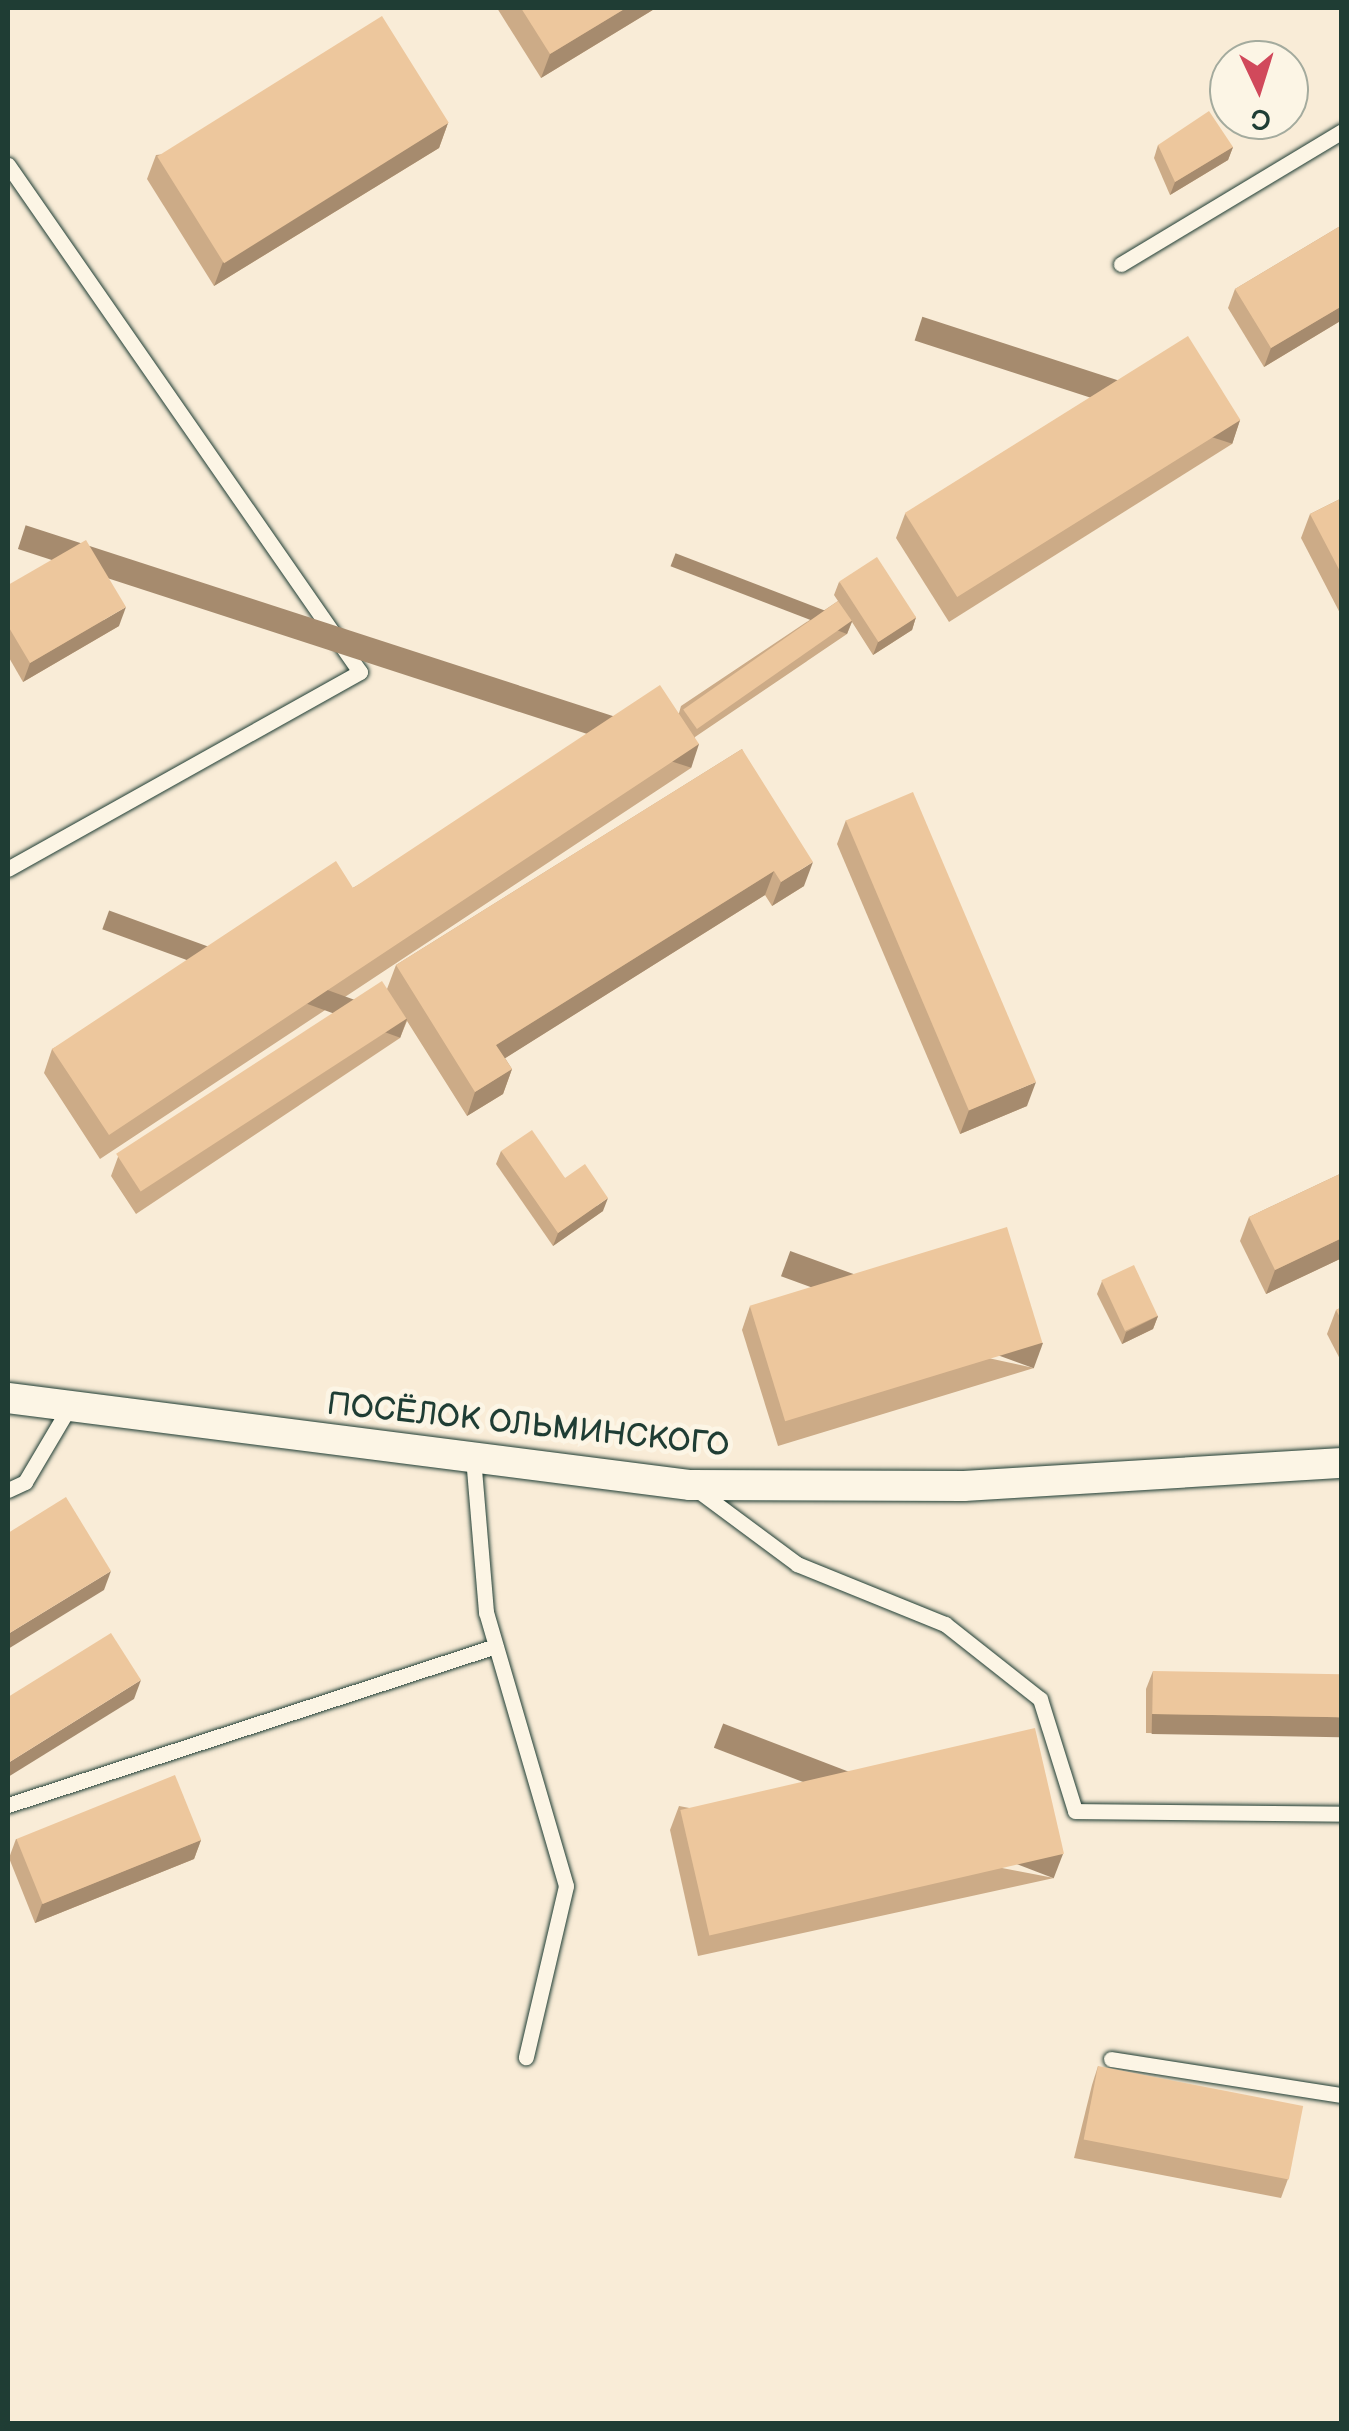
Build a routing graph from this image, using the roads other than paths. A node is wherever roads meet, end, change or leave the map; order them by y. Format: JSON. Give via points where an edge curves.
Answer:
{"nodes":[{"id":1,"x":1342,"y":131,"type":"edge"},
{"id":2,"x":8,"y":164,"type":"edge"},
{"id":3,"x":1121,"y":264,"type":"dead end"},
{"id":4,"x":8,"y":869,"type":"edge"},
{"id":5,"x":8,"y":1398,"type":"edge"},
{"id":6,"x":70,"y":1406,"type":"junction"},
{"id":7,"x":473,"y":1458,"type":"junction"},
{"id":8,"x":1342,"y":1463,"type":"edge"},
{"id":9,"x":690,"y":1485,"type":"junction"},
{"id":10,"x":8,"y":1490,"type":"edge"},
{"id":11,"x":496,"y":1646,"type":"junction"},
{"id":12,"x":8,"y":1805,"type":"edge"},
{"id":13,"x":1342,"y":1814,"type":"edge"},
{"id":14,"x":526,"y":2057,"type":"dead end"},
{"id":15,"x":1111,"y":2060,"type":"dead end"},
{"id":16,"x":1342,"y":2095,"type":"edge"}],
"edges":[{"from":1,"to":3,"type":"lane"},
{"from":2,"to":4,"type":"lane","via":[[360,672]]},
{"from":5,"to":6,"type":"street","name":"ПОСЁЛОК ОЛЬМИНСКОГО"},
{"from":6,"to":7,"type":"street","name":"ПОСЁЛОК ОЛЬМИНСКОГО"},
{"from":6,"to":10,"type":"lane","via":[[25,1482]]},
{"from":7,"to":9,"type":"street","name":"ПОСЁЛОК ОЛЬМИНСКОГО"},
{"from":7,"to":11,"type":"lane"},
{"from":8,"to":9,"type":"street","name":"ПОСЁЛОК ОЛЬМИНСКОГО","via":[[964,1486]]},
{"from":9,"to":13,"type":"lane","via":[[798,1564],[944,1624],[1040,1699],[1075,1812]]},
{"from":11,"to":12,"type":"lane"},
{"from":11,"to":14,"type":"lane","via":[[566,1886]]},
{"from":15,"to":16,"type":"lane"}]}
